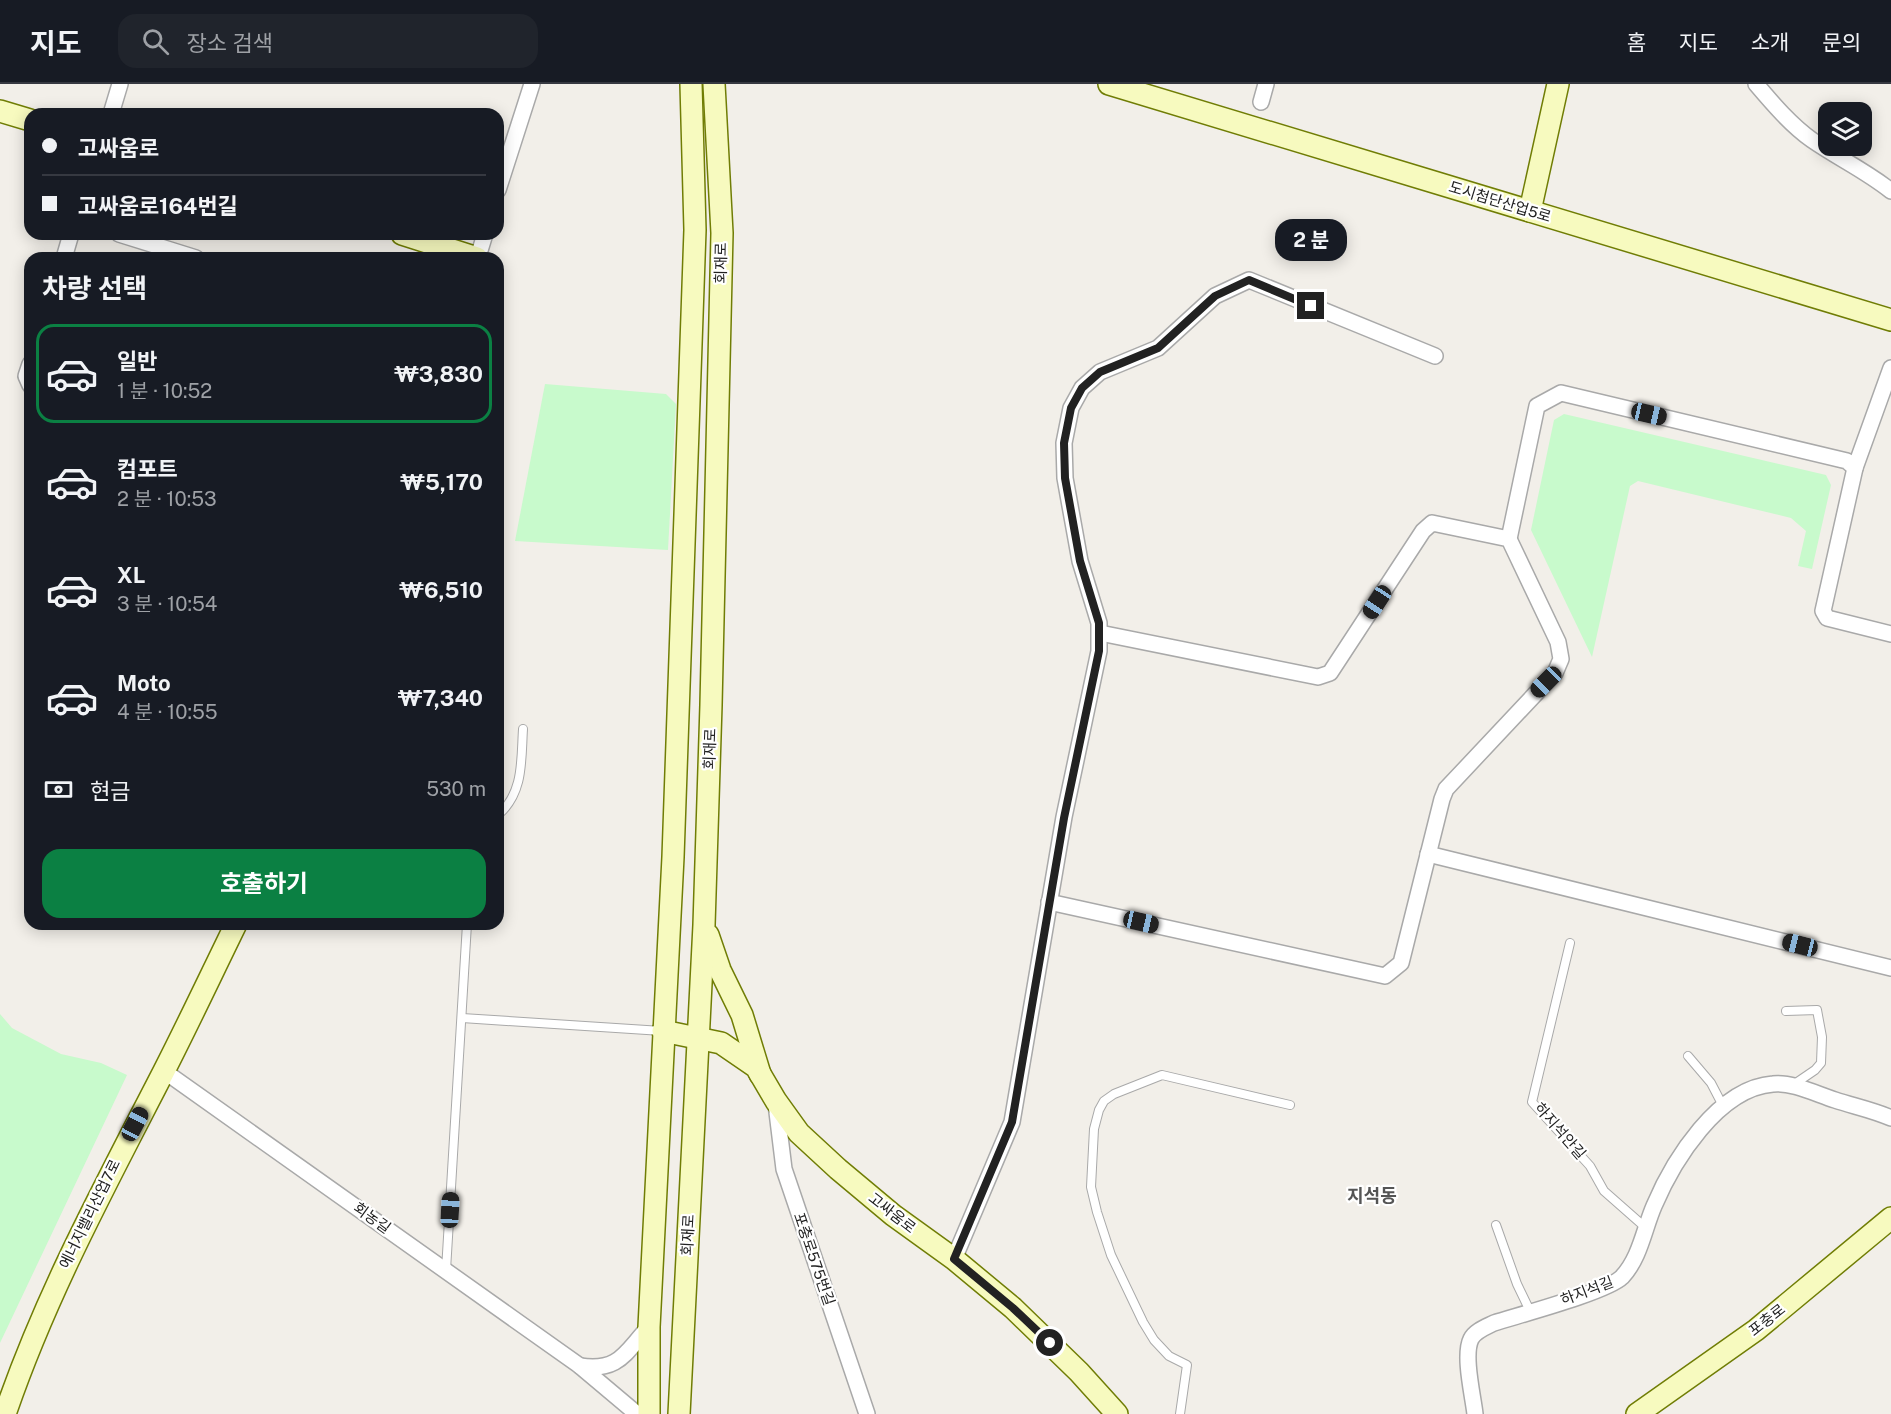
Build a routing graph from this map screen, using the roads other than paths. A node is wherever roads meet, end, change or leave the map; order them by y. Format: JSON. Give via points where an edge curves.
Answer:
{"nodes":[{"id":1,"x":120,"y":84,"type":"edge"},
{"id":2,"x":532,"y":84,"type":"edge"},
{"id":3,"x":691,"y":84,"type":"edge"},
{"id":4,"x":1109,"y":84,"type":"edge"},
{"id":5,"x":1266,"y":84,"type":"edge"},
{"id":6,"x":1558,"y":84,"type":"edge"},
{"id":7,"x":1756,"y":84,"type":"edge"},
{"id":8,"x":715,"y":85,"type":"edge"},
{"id":9,"x":1261,"y":102,"type":"dead end"},
{"id":10,"x":113,"y":108,"type":"edge"},
{"id":11,"x":0,"y":111,"type":"edge"},
{"id":12,"x":24,"y":118,"type":"edge"},
{"id":13,"x":504,"y":171,"type":"edge"},
{"id":14,"x":1891,"y":191,"type":"edge"},
{"id":15,"x":1530,"y":211,"type":"junction"},
{"id":16,"x":135,"y":240,"type":"edge"},
{"id":17,"x":421,"y":240,"type":"edge"},
{"id":18,"x":166,"y":252,"type":"edge"},
{"id":19,"x":459,"y":252,"type":"edge"},
{"id":20,"x":1891,"y":320,"type":"edge"},
{"id":21,"x":1435,"y":356,"type":"dead end"},
{"id":22,"x":1891,"y":368,"type":"edge"},
{"id":23,"x":1855,"y":468,"type":"junction"},
{"id":24,"x":1509,"y":539,"type":"junction"},
{"id":25,"x":1100,"y":633,"type":"junction"},
{"id":26,"x":1891,"y":634,"type":"edge"},
{"id":27,"x":523,"y":729,"type":"dead end"},
{"id":28,"x":504,"y":809,"type":"edge"},
{"id":29,"x":1428,"y":854,"type":"junction"},
{"id":30,"x":1049,"y":902,"type":"junction"},
{"id":31,"x":704,"y":925,"type":"junction"},
{"id":32,"x":233,"y":930,"type":"edge"},
{"id":33,"x":467,"y":930,"type":"edge"},
{"id":34,"x":1570,"y":943,"type":"dead end"},
{"id":35,"x":1891,"y":968,"type":"edge"},
{"id":36,"x":1786,"y":1011,"type":"dead end"},
{"id":37,"x":462,"y":1018,"type":"junction"},
{"id":38,"x":663,"y":1031,"type":"junction"},
{"id":39,"x":699,"y":1038,"type":"junction"},
{"id":40,"x":1688,"y":1056,"type":"dead end"},
{"id":41,"x":164,"y":1071,"type":"junction"},
{"id":42,"x":760,"y":1074,"type":"junction"},
{"id":43,"x":1791,"y":1086,"type":"junction"},
{"id":44,"x":776,"y":1101,"type":"junction"},
{"id":45,"x":1290,"y":1105,"type":"dead end"},
{"id":46,"x":1723,"y":1106,"type":"junction"},
{"id":47,"x":1891,"y":1118,"type":"edge"},
{"id":48,"x":1891,"y":1218,"type":"edge"},
{"id":49,"x":1496,"y":1225,"type":"dead end"},
{"id":50,"x":1646,"y":1228,"type":"junction"},
{"id":51,"x":954,"y":1259,"type":"junction"},
{"id":52,"x":446,"y":1271,"type":"junction"},
{"id":53,"x":1530,"y":1311,"type":"junction"},
{"id":54,"x":649,"y":1327,"type":"junction"},
{"id":55,"x":580,"y":1366,"type":"junction"},
{"id":56,"x":5,"y":1414,"type":"edge"},
{"id":57,"x":637,"y":1414,"type":"edge"},
{"id":58,"x":649,"y":1414,"type":"edge"},
{"id":59,"x":679,"y":1414,"type":"edge"},
{"id":60,"x":867,"y":1414,"type":"edge"},
{"id":61,"x":1118,"y":1414,"type":"edge"},
{"id":62,"x":1180,"y":1414,"type":"edge"},
{"id":63,"x":1475,"y":1414,"type":"edge"},
{"id":64,"x":1637,"y":1414,"type":"edge"}],
"edges":[{"from":1,"to":10,"type":"street"},
{"from":2,"to":13,"type":"street"},
{"from":3,"to":38,"type":"main road","name":"회재로","via":[[694,242],[674,856]]},
{"from":4,"to":15,"type":"main road","name":"도시첨단산업5로"},
{"from":5,"to":9,"type":"street"},
{"from":6,"to":15,"type":"main road"},
{"from":7,"to":14,"type":"street","via":[[1812,140]]},
{"from":8,"to":31,"type":"main road","name":"회재로","via":[[722,233]]},
{"from":11,"to":12,"type":"main road"},
{"from":15,"to":20,"type":"main road","name":"도시첨단산업5로"},
{"from":16,"to":18,"type":"street"},
{"from":17,"to":19,"type":"main road"},
{"from":21,"to":25,"type":"street","via":[[1249,280],[1215,296],[1158,348],[1100,372],[1082,388],[1071,408],[1064,443],[1070,510]]},
{"from":22,"to":23,"type":"street"},
{"from":23,"to":24,"type":"street","via":[[1847,461],[1561,393],[1537,406]]},
{"from":23,"to":26,"type":"street","via":[[1823,611],[1827,618]]},
{"from":24,"to":25,"type":"street","via":[[1432,523],[1330,673],[1318,677]]},
{"from":24,"to":29,"type":"street","via":[[1558,642],[1561,659],[1555,673],[1446,789]]},
{"from":25,"to":30,"type":"street","via":[[1096,673]]},
{"from":27,"to":28,"type":"lane","via":[[517,790]]},
{"from":29,"to":30,"type":"street","via":[[1401,963],[1385,976]]},
{"from":29,"to":35,"type":"street"},
{"from":30,"to":51,"type":"street","via":[[1012,1122]]},
{"from":31,"to":39,"type":"main road","name":"회재로"},
{"from":31,"to":42,"type":"main road","via":[[742,1015]]},
{"from":32,"to":41,"type":"main road","name":"에너지밸리산업7로"},
{"from":33,"to":37,"type":"lane"},
{"from":34,"to":50,"type":"lane","name":"하지석안길","via":[[1532,1102],[1590,1166],[1604,1191]]},
{"from":36,"to":43,"type":"lane","via":[[1816,1010],[1822,1037],[1821,1063]]},
{"from":37,"to":38,"type":"lane"},
{"from":37,"to":52,"type":"lane"},
{"from":38,"to":39,"type":"main road","name":"고싸움로"},
{"from":38,"to":54,"type":"main road","name":"회재로"},
{"from":39,"to":42,"type":"main road","name":"고싸움로","via":[[721,1042]]},
{"from":39,"to":59,"type":"main road","name":"회재로"},
{"from":40,"to":46,"type":"lane","via":[[1712,1083]]},
{"from":41,"to":52,"type":"street","name":"회농길"},
{"from":41,"to":56,"type":"main road","name":"에너지밸리산업7로","via":[[116,1161],[30,1342]]},
{"from":42,"to":44,"type":"main road","name":"고싸움로"},
{"from":43,"to":46,"type":"street","name":"하지석길","via":[[1760,1086]]},
{"from":43,"to":47,"type":"street","name":"하지석길"},
{"from":44,"to":51,"type":"main road","name":"고싸움로","via":[[799,1133],[838,1169]]},
{"from":44,"to":60,"type":"street","name":"포충로575번길","via":[[784,1169]]},
{"from":45,"to":62,"type":"lane","via":[[1162,1075],[1114,1094],[1099,1110],[1091,1176],[1097,1212],[1111,1255],[1143,1322],[1169,1356],[1187,1365]]},
{"from":46,"to":50,"type":"street","name":"하지석길","via":[[1677,1162]]},
{"from":48,"to":64,"type":"main road","name":"포충로","via":[[1756,1330]]},
{"from":49,"to":53,"type":"lane"},
{"from":50,"to":53,"type":"street","name":"하지석길","via":[[1621,1278],[1600,1289]]},
{"from":51,"to":61,"type":"main road","name":"고싸움로","via":[[1013,1308]]},
{"from":52,"to":55,"type":"street","name":"회농길"},
{"from":53,"to":63,"type":"street","name":"하지석길","via":[[1494,1323],[1471,1339],[1469,1361]]},
{"from":54,"to":55,"type":"street","via":[[615,1363],[599,1368]]},
{"from":54,"to":58,"type":"main road","name":"회재로"},
{"from":55,"to":57,"type":"street","name":"회농길"}]}
